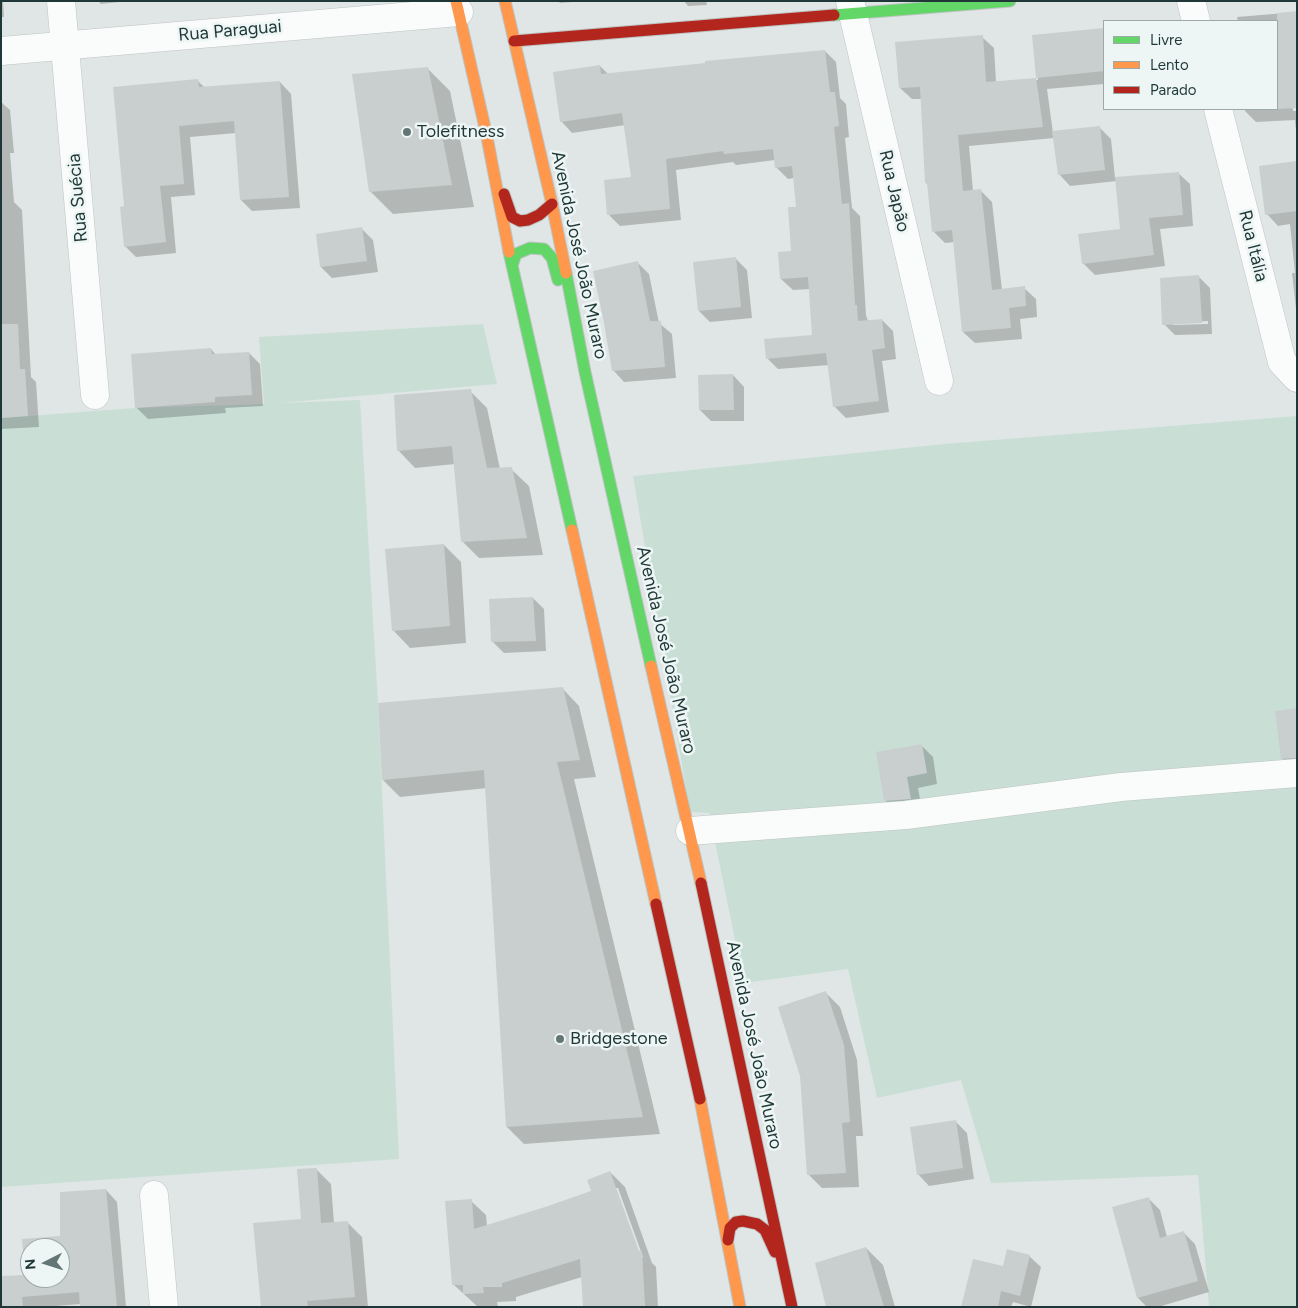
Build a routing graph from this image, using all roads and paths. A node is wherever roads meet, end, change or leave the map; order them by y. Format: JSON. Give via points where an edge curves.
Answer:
{"nodes":[{"id":1,"x":61,"y":1,"type":"edge"},
{"id":2,"x":505,"y":1,"type":"edge"},
{"id":3,"x":1010,"y":1,"type":"edge"},
{"id":4,"x":1191,"y":1,"type":"edge"},
{"id":5,"x":457,"y":7,"type":"edge"},
{"id":6,"x":851,"y":7,"type":"edge"},
{"id":7,"x":1196,"y":20,"type":"edge"},
{"id":8,"x":514,"y":41,"type":"junction"},
{"id":9,"x":64,"y":45,"type":"junction"},
{"id":10,"x":1,"y":51,"type":"edge"},
{"id":11,"x":1218,"y":110,"type":"edge"},
{"id":12,"x":486,"y":132,"type":"junction"},
{"id":13,"x":552,"y":204,"type":"junction"},
{"id":14,"x":512,"y":266,"type":"junction"},
{"id":15,"x":585,"y":372,"type":"junction"},
{"id":16,"x":1297,"y":378,"type":"edge"},
{"id":17,"x":939,"y":381,"type":"dead end"},
{"id":18,"x":96,"y":395,"type":"dead end"},
{"id":19,"x":1297,"y":773,"type":"edge"},
{"id":20,"x":690,"y":831,"type":"junction"},
{"id":21,"x":154,"y":1195,"type":"dead end"},
{"id":22,"x":728,"y":1240,"type":"junction"},
{"id":23,"x":164,"y":1307,"type":"edge"},
{"id":24,"x":740,"y":1307,"type":"edge"},
{"id":25,"x":791,"y":1307,"type":"edge"}],
"edges":[{"from":1,"to":9,"type":"street","name":"Rua Suécia"},
{"from":2,"to":8,"type":"main road","name":"Avenida José João Muraro"},
{"from":3,"to":6,"type":"main road"},
{"from":4,"to":7,"type":"street"},
{"from":5,"to":9,"type":"street","name":"Rua Paraguai"},
{"from":5,"to":12,"type":"main road"},
{"from":6,"to":8,"type":"main road"},
{"from":6,"to":17,"type":"street","name":"Rua Japão"},
{"from":8,"to":13,"type":"main road","name":"Avenida José João Muraro"},
{"from":9,"to":10,"type":"street","name":"Rua Paraguai"},
{"from":9,"to":18,"type":"street","name":"Rua Suécia"},
{"from":11,"to":16,"type":"street","name":"Rua Itália","via":[[1282,362]]},
{"from":12,"to":13,"type":"main road","via":[[512,217],[528,220]]},
{"from":12,"to":14,"type":"main road"},
{"from":13,"to":15,"type":"main road","name":"Avenida José João Muraro"},
{"from":14,"to":15,"type":"main road","via":[[516,254],[530,248],[544,249],[552,258]]},
{"from":14,"to":22,"type":"main road","via":[[697,1084]]},
{"from":15,"to":20,"type":"main road","name":"Avenida José João Muraro"},
{"from":19,"to":20,"type":"street","via":[[1121,788],[906,814]]},
{"from":20,"to":25,"type":"main road","name":"Avenida José João Muraro"},
{"from":21,"to":23,"type":"street"},
{"from":22,"to":24,"type":"main road"},
{"from":22,"to":25,"type":"main road","via":[[730,1228],[736,1222],[756,1224],[765,1230]]}]}
